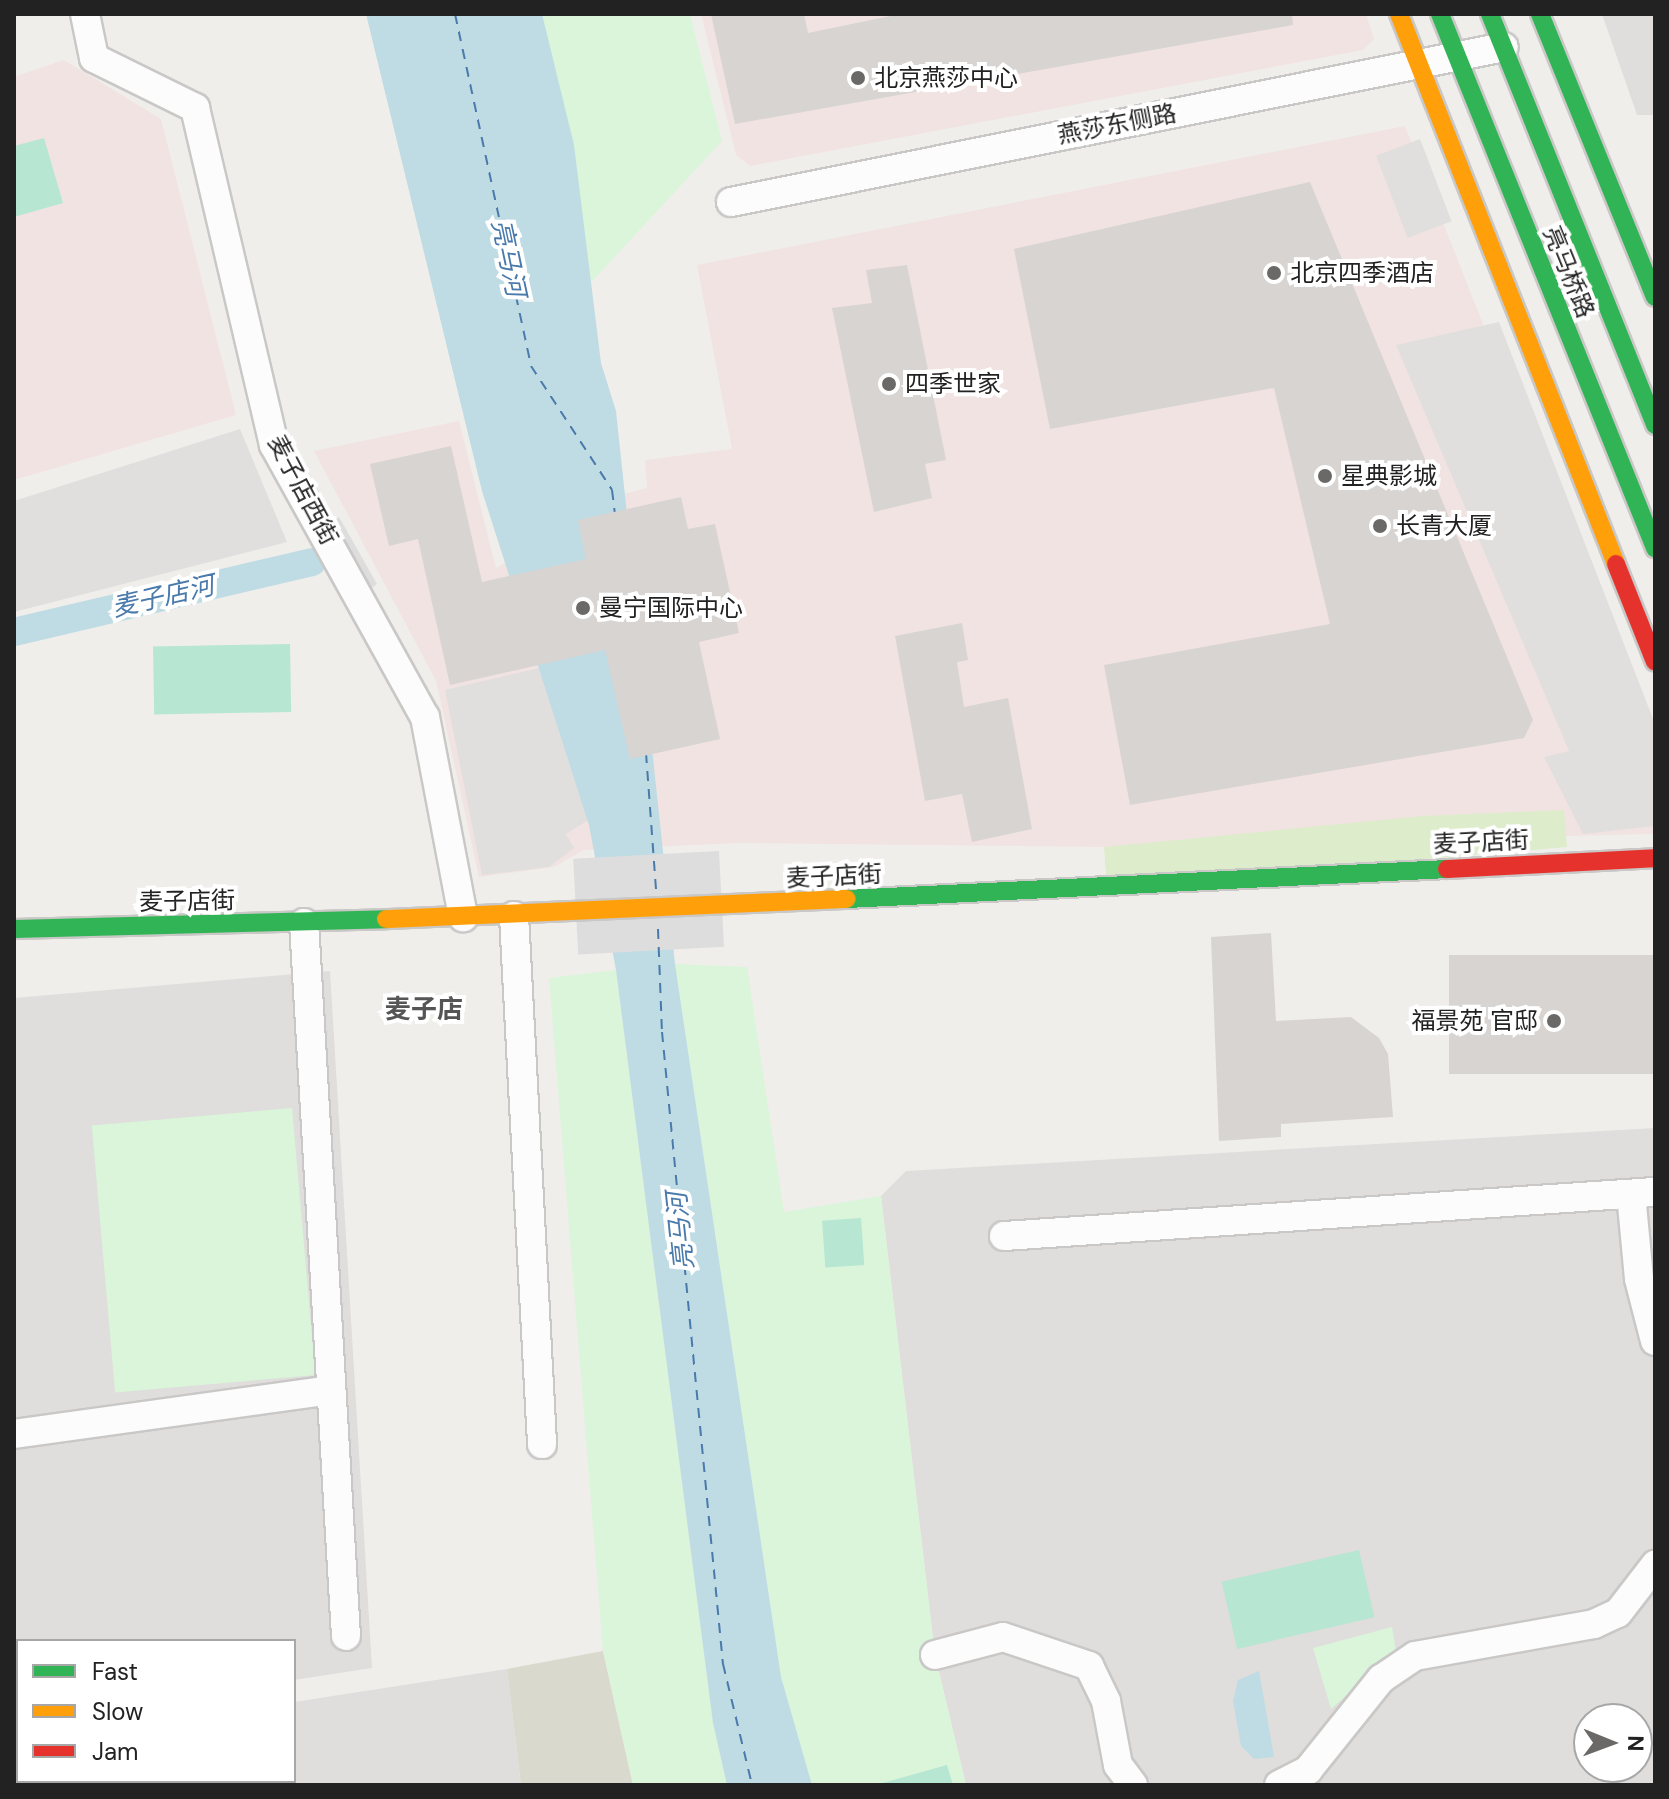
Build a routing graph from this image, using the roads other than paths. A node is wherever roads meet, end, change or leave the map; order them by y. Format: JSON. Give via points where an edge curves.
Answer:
{"nodes":[{"id":1,"x":85,"y":14,"type":"edge"},
{"id":2,"x":1399,"y":14,"type":"edge"},
{"id":3,"x":1440,"y":14,"type":"edge"},
{"id":4,"x":1490,"y":14,"type":"edge"},
{"id":5,"x":1540,"y":14,"type":"edge"},
{"id":6,"x":1504,"y":47,"type":"junction"},
{"id":7,"x":1456,"y":57,"type":"junction"},
{"id":8,"x":1419,"y":64,"type":"junction"},
{"id":9,"x":731,"y":202,"type":"dead end"},
{"id":10,"x":1655,"y":297,"type":"edge"},
{"id":11,"x":1655,"y":425,"type":"edge"},
{"id":12,"x":1655,"y":548,"type":"edge"},
{"id":13,"x":1655,"y":662,"type":"edge"},
{"id":14,"x":1655,"y":858,"type":"edge"},
{"id":15,"x":514,"y":916,"type":"junction"},
{"id":16,"x":463,"y":917,"type":"junction"},
{"id":17,"x":304,"y":923,"type":"junction"},
{"id":18,"x":14,"y":929,"type":"edge"},
{"id":19,"x":1643,"y":1193,"type":"edge"},
{"id":20,"x":1004,"y":1236,"type":"dead end"},
{"id":21,"x":1655,"y":1341,"type":"edge"},
{"id":22,"x":331,"y":1390,"type":"junction"},
{"id":23,"x":14,"y":1434,"type":"edge"},
{"id":24,"x":542,"y":1444,"type":"dead end"},
{"id":25,"x":1655,"y":1565,"type":"edge"},
{"id":26,"x":346,"y":1636,"type":"dead end"},
{"id":27,"x":935,"y":1655,"type":"dead end"},
{"id":28,"x":1133,"y":1785,"type":"edge"},
{"id":29,"x":1279,"y":1785,"type":"edge"}],
"edges":[{"from":1,"to":16,"type":"street","name":"麦子店西街","via":[[94,58],[195,108],[274,445],[425,717]]},
{"from":2,"to":8,"type":"street"},
{"from":3,"to":7,"type":"street","name":"亮马桥路"},
{"from":4,"to":6,"type":"street","name":"亮马桥路"},
{"from":5,"to":10,"type":"street"},
{"from":6,"to":7,"type":"street","name":"燕莎东侧路"},
{"from":6,"to":11,"type":"street","name":"亮马桥路"},
{"from":7,"to":8,"type":"street","name":"燕莎东侧路"},
{"from":7,"to":12,"type":"street","name":"亮马桥路"},
{"from":8,"to":9,"type":"street","name":"燕莎东侧路"},
{"from":8,"to":13,"type":"street"},
{"from":14,"to":15,"type":"street","name":"麦子店街"},
{"from":15,"to":16,"type":"street","name":"麦子店街"},
{"from":15,"to":24,"type":"street"},
{"from":16,"to":17,"type":"street","name":"麦子店街"},
{"from":17,"to":18,"type":"street","name":"麦子店街"},
{"from":17,"to":22,"type":"street"},
{"from":19,"to":20,"type":"street"},
{"from":19,"to":21,"type":"street","via":[[1639,1279]]},
{"from":22,"to":23,"type":"street"},
{"from":22,"to":26,"type":"street"},
{"from":25,"to":29,"type":"street","via":[[1618,1613],[1594,1624],[1415,1656],[1381,1679],[1308,1770]]},
{"from":27,"to":28,"type":"street","via":[[1003,1637],[1089,1666],[1106,1701],[1118,1765]]}]}
